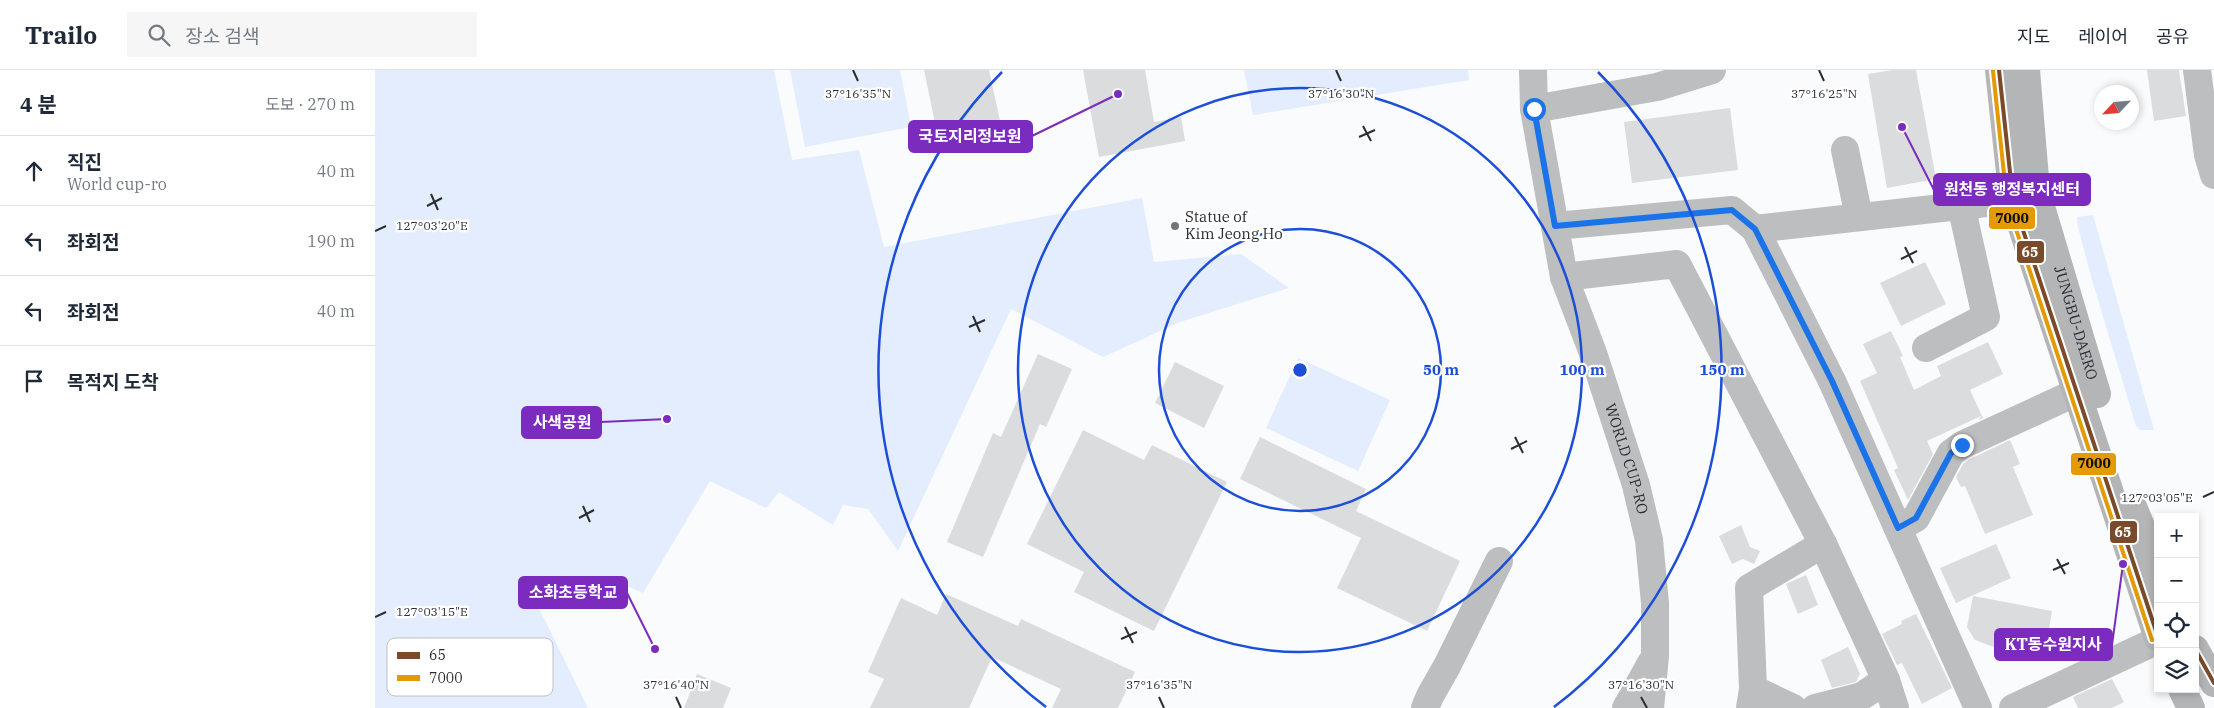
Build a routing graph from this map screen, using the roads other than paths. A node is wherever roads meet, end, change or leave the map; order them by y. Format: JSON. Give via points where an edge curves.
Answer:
{"nodes":[{"id":1,"x":1533,"y":70,"type":"edge"},
{"id":2,"x":1712,"y":70,"type":"edge"},
{"id":3,"x":1999,"y":70,"type":"edge"},
{"id":4,"x":2026,"y":70,"type":"edge"},
{"id":5,"x":2197,"y":70,"type":"edge"},
{"id":6,"x":1534,"y":109,"type":"junction"},
{"id":7,"x":1845,"y":150,"type":"dead end"},
{"id":8,"x":2212,"y":161,"type":"edge"},
{"id":9,"x":2013,"y":200,"type":"junction"},
{"id":10,"x":1961,"y":205,"type":"junction"},
{"id":11,"x":1859,"y":217,"type":"junction"},
{"id":12,"x":1555,"y":226,"type":"junction"},
{"id":13,"x":1755,"y":229,"type":"junction"},
{"id":14,"x":1564,"y":277,"type":"junction"},
{"id":15,"x":1926,"y":348,"type":"dead end"},
{"id":16,"x":2077,"y":392,"type":"junction"},
{"id":17,"x":1898,"y":528,"type":"junction"},
{"id":18,"x":1823,"y":544,"type":"junction"},
{"id":19,"x":2154,"y":559,"type":"edge"},
{"id":20,"x":1499,"y":561,"type":"dead end"},
{"id":21,"x":2154,"y":627,"type":"edge"},
{"id":22,"x":2154,"y":641,"type":"edge"},
{"id":23,"x":1655,"y":656,"type":"junction"},
{"id":24,"x":2199,"y":656,"type":"edge"},
{"id":25,"x":1886,"y":680,"type":"junction"},
{"id":26,"x":2214,"y":683,"type":"edge"},
{"id":27,"x":2184,"y":693,"type":"edge"},
{"id":28,"x":1751,"y":698,"type":"edge"},
{"id":29,"x":1425,"y":708,"type":"edge"},
{"id":30,"x":1626,"y":708,"type":"edge"},
{"id":31,"x":1650,"y":708,"type":"edge"},
{"id":32,"x":1793,"y":708,"type":"edge"},
{"id":33,"x":1815,"y":708,"type":"edge"},
{"id":34,"x":1895,"y":708,"type":"edge"},
{"id":35,"x":1978,"y":708,"type":"edge"},
{"id":36,"x":2013,"y":708,"type":"edge"},
{"id":37,"x":2191,"y":708,"type":"edge"}],
"edges":[{"from":1,"to":6,"type":"street","name":"WORLD CUP-RO"},
{"from":2,"to":6,"type":"street","via":[[1657,86]]},
{"from":3,"to":9,"type":"main road","name":"JUNGBU-DAERO"},
{"from":4,"to":19,"type":"main road","name":"JUNGBU-DAERO","via":[[2036,190],[2086,360],[2140,527]]},
{"from":5,"to":8,"type":"street"},
{"from":6,"to":12,"type":"street","name":"WORLD CUP-RO"},
{"from":7,"to":11,"type":"street"},
{"from":9,"to":10,"type":"street"},
{"from":9,"to":16,"type":"main road","name":"JUNGBU-DAERO"},
{"from":10,"to":11,"type":"street"},
{"from":10,"to":15,"type":"street","via":[[1986,317]]},
{"from":11,"to":13,"type":"street"},
{"from":12,"to":13,"type":"street","via":[[1732,210]]},
{"from":12,"to":14,"type":"street","name":"WORLD CUP-RO"},
{"from":13,"to":17,"type":"street","via":[[1832,381]]},
{"from":14,"to":18,"type":"street","via":[[1677,264]]},
{"from":14,"to":23,"type":"street","name":"WORLD CUP-RO","via":[[1593,353],[1636,485],[1650,549]]},
{"from":16,"to":17,"type":"street","via":[[1951,453],[1916,518]]},
{"from":16,"to":21,"type":"main road","name":"JUNGBU-DAERO"},
{"from":17,"to":35,"type":"street"},
{"from":18,"to":25,"type":"street"},
{"from":18,"to":28,"type":"street","via":[[1749,588]]},
{"from":20,"to":29,"type":"street"},
{"from":22,"to":36,"type":"street"},
{"from":23,"to":30,"type":"street"},
{"from":23,"to":31,"type":"street","name":"WORLD CUP-RO"},
{"from":24,"to":26,"type":"main road"},
{"from":25,"to":33,"type":"street","via":[[1862,696]]},
{"from":25,"to":34,"type":"street"},
{"from":27,"to":37,"type":"main road"},
{"from":28,"to":32,"type":"street"}]}
